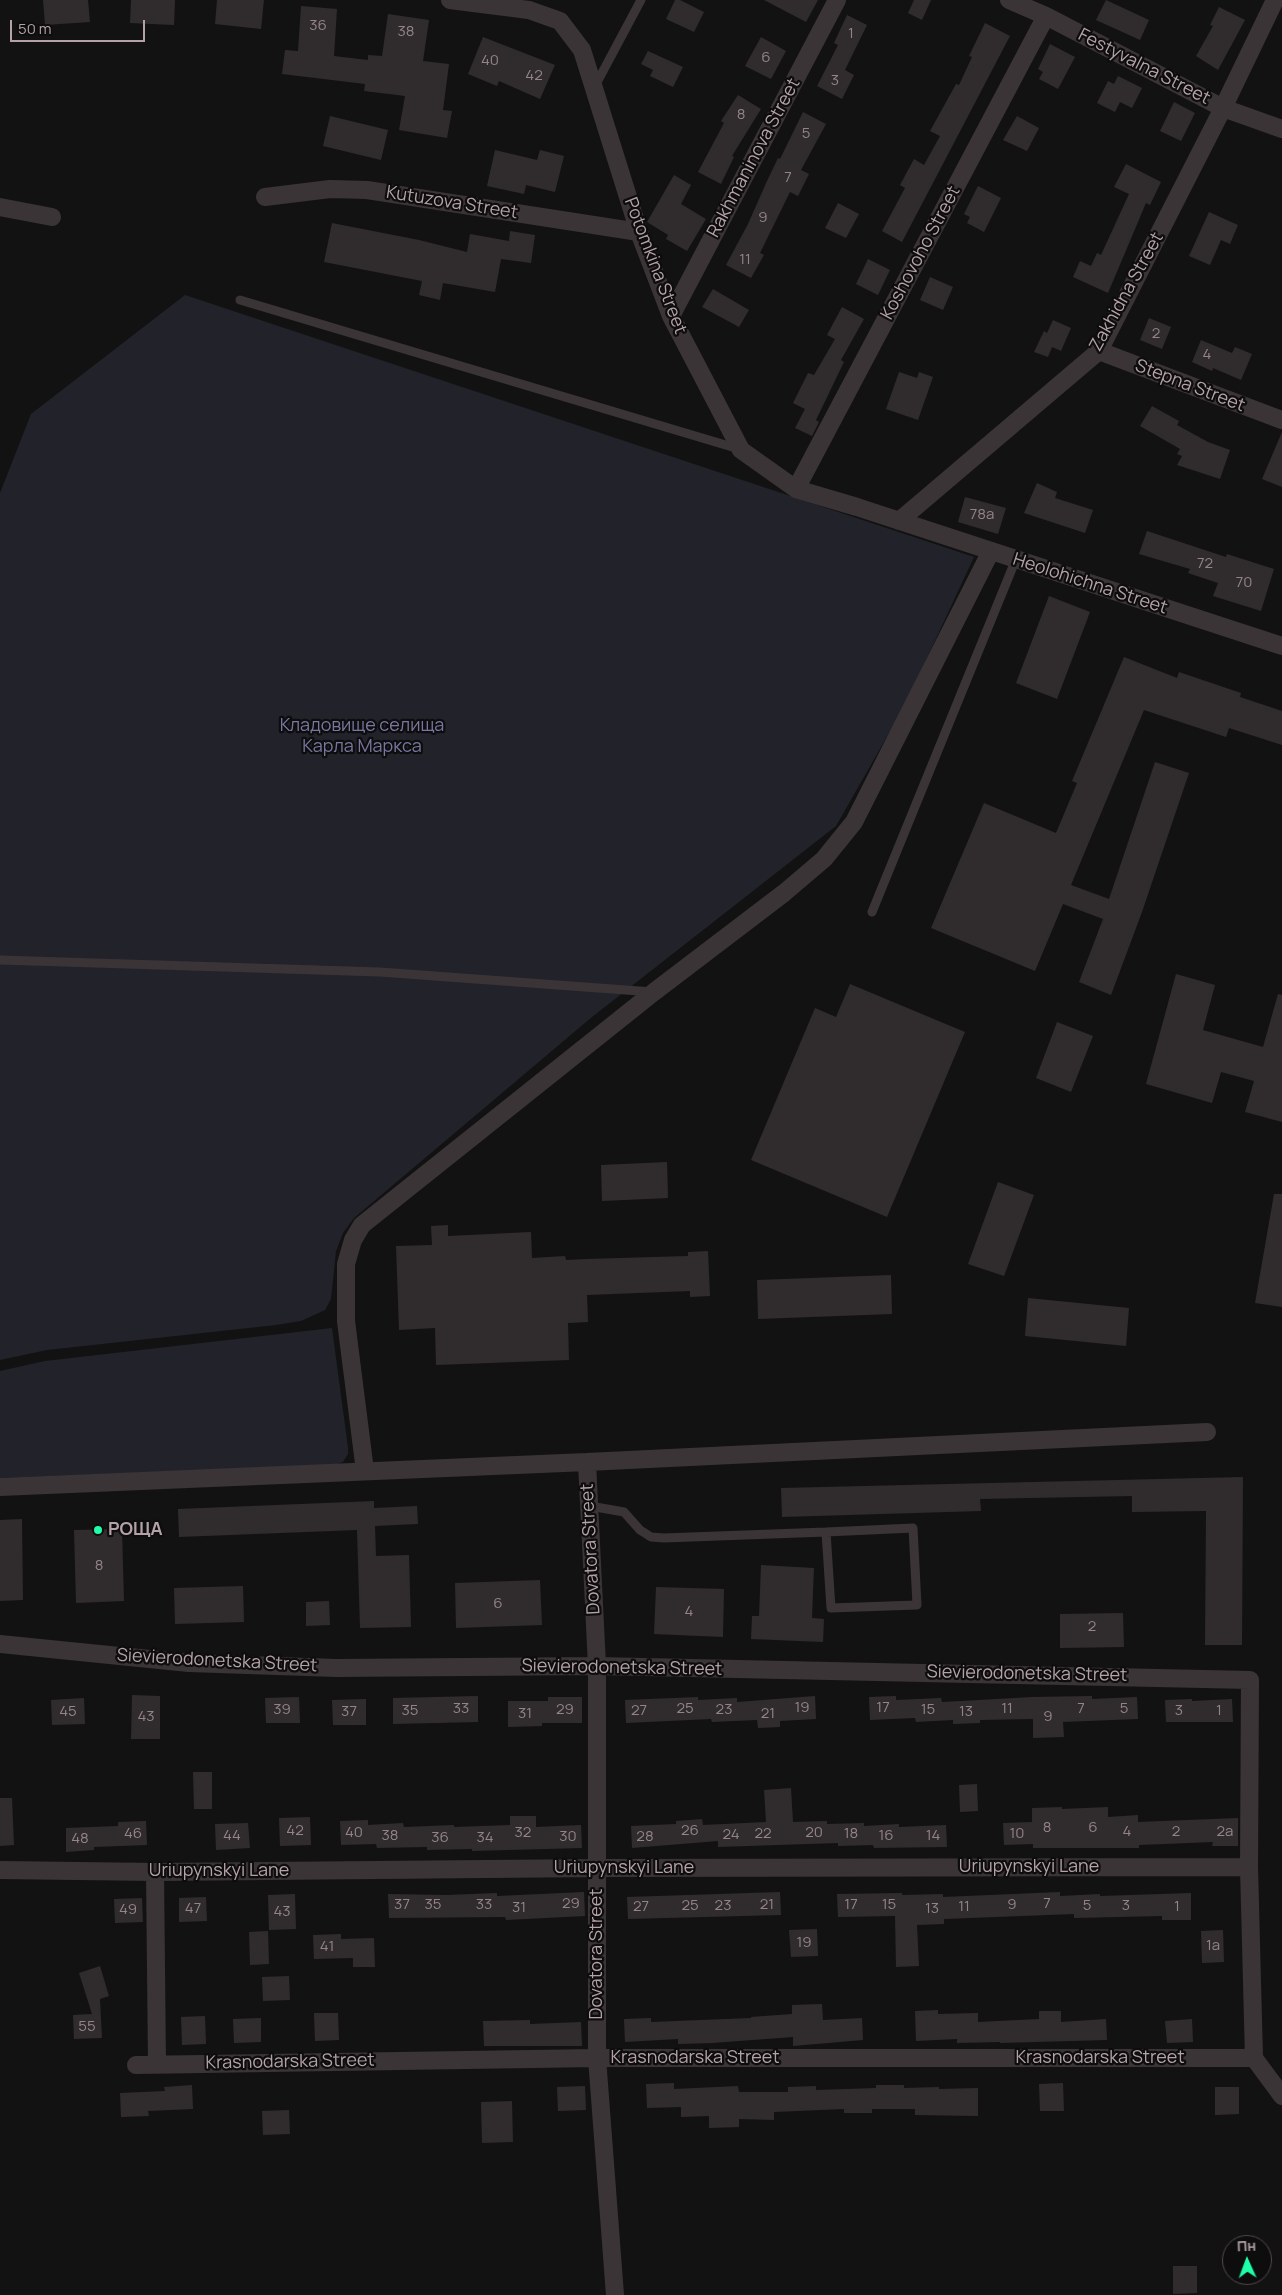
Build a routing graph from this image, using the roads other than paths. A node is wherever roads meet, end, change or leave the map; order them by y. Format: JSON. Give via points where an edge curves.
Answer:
{"nodes":[{"id":1,"x":450,"y":0,"type":"edge"},
{"id":2,"x":641,"y":0,"type":"edge"},
{"id":3,"x":837,"y":0,"type":"edge"},
{"id":4,"x":1009,"y":0,"type":"edge"},
{"id":5,"x":1275,"y":0,"type":"edge"},
{"id":6,"x":1046,"y":16,"type":"junction"},
{"id":7,"x":594,"y":89,"type":"junction"},
{"id":8,"x":1223,"y":108,"type":"junction"},
{"id":9,"x":1282,"y":129,"type":"edge"},
{"id":10,"x":264,"y":197,"type":"dead end"},
{"id":11,"x":0,"y":207,"type":"edge"},
{"id":12,"x":52,"y":217,"type":"dead end"},
{"id":13,"x":639,"y":232,"type":"junction"},
{"id":14,"x":240,"y":300,"type":"dead end"},
{"id":15,"x":671,"y":316,"type":"junction"},
{"id":16,"x":1098,"y":351,"type":"junction"},
{"id":17,"x":1282,"y":420,"type":"edge"},
{"id":18,"x":741,"y":450,"type":"junction"},
{"id":19,"x":796,"y":488,"type":"junction"},
{"id":20,"x":899,"y":521,"type":"junction"},
{"id":21,"x":991,"y":551,"type":"junction"},
{"id":22,"x":1016,"y":559,"type":"junction"},
{"id":23,"x":1282,"y":646,"type":"edge"},
{"id":24,"x":872,"y":912,"type":"dead end"},
{"id":25,"x":0,"y":960,"type":"edge"},
{"id":26,"x":654,"y":992,"type":"junction"},
{"id":27,"x":1207,"y":1432,"type":"dead end"},
{"id":28,"x":587,"y":1462,"type":"junction"},
{"id":29,"x":365,"y":1471,"type":"junction"},
{"id":30,"x":0,"y":1487,"type":"edge"},
{"id":31,"x":590,"y":1506,"type":"junction"},
{"id":32,"x":826,"y":1532,"type":"junction"},
{"id":33,"x":0,"y":1644,"type":"edge"},
{"id":34,"x":597,"y":1666,"type":"junction"},
{"id":35,"x":1249,"y":1867,"type":"junction"},
{"id":36,"x":597,"y":1868,"type":"junction"},
{"id":37,"x":0,"y":1870,"type":"edge"},
{"id":38,"x":155,"y":1872,"type":"junction"},
{"id":39,"x":598,"y":2058,"type":"junction"},
{"id":40,"x":1254,"y":2058,"type":"junction"},
{"id":41,"x":157,"y":2064,"type":"junction"},
{"id":42,"x":136,"y":2065,"type":"dead end"},
{"id":43,"x":1282,"y":2096,"type":"edge"},
{"id":44,"x":615,"y":2295,"type":"edge"}],
"edges":[{"from":1,"to":7,"type":"street","name":"Potomkina Street","via":[[529,10],[560,21],[582,50]]},
{"from":2,"to":7,"type":"lane"},
{"from":3,"to":15,"type":"street","name":"Rakhmaninova Street"},
{"from":4,"to":6,"type":"street","name":"Festyvalna Street"},
{"from":5,"to":8,"type":"street","name":"Zakhidna Street"},
{"from":6,"to":8,"type":"street","name":"Festyvalna Street"},
{"from":6,"to":19,"type":"street","name":"Koshovoho Street"},
{"from":7,"to":13,"type":"street","name":"Potomkina Street"},
{"from":8,"to":9,"type":"street","name":"Festyvalna Street"},
{"from":8,"to":16,"type":"street","name":"Zakhidna Street"},
{"from":10,"to":13,"type":"street","name":"Kutuzova Street","via":[[330,189],[367,190]]},
{"from":11,"to":12,"type":"street"},
{"from":13,"to":15,"type":"street","name":"Potomkina Street"},
{"from":14,"to":18,"type":"lane"},
{"from":15,"to":18,"type":"street","name":"Potomkina Street"},
{"from":16,"to":17,"type":"street","name":"Stepna Street"},
{"from":16,"to":20,"type":"street","name":"Zakhidna Street"},
{"from":18,"to":19,"type":"street","name":"Potomkina Street"},
{"from":19,"to":20,"type":"street","name":"Potomkina Street"},
{"from":20,"to":21,"type":"street","name":"Heolohichna Street"},
{"from":21,"to":22,"type":"street","name":"Heolohichna Street"},
{"from":21,"to":26,"type":"street","via":[[854,822],[824,859],[784,893]]},
{"from":22,"to":23,"type":"street","name":"Heolohichna Street"},
{"from":22,"to":24,"type":"lane"},
{"from":25,"to":26,"type":"lane","via":[[380,972]]},
{"from":26,"to":29,"type":"street","via":[[362,1225],[353,1240],[346,1264],[346,1321]]},
{"from":27,"to":28,"type":"street"},
{"from":28,"to":29,"type":"street"},
{"from":28,"to":31,"type":"street","name":"Dovatora Street"},
{"from":29,"to":30,"type":"street"},
{"from":31,"to":32,"type":"lane","via":[[624,1512],[651,1537]]},
{"from":31,"to":34,"type":"street","name":"Dovatora Street"},
{"from":32,"to":32,"type":"lane","via":[[913,1528],[917,1605],[831,1608]]},
{"from":33,"to":34,"type":"street","name":"Sievierodonetska Street","via":[[189,1663],[336,1668]]},
{"from":34,"to":35,"type":"street","name":"Sievierodonetska Street","via":[[1245,1678],[1251,1684]]},
{"from":34,"to":36,"type":"street","name":"Dovatora Street"},
{"from":35,"to":36,"type":"street","name":"Uriupynskyi Lane"},
{"from":35,"to":40,"type":"street"},
{"from":36,"to":38,"type":"street","name":"Uriupynskyi Lane"},
{"from":36,"to":39,"type":"street","name":"Dovatora Street"},
{"from":37,"to":38,"type":"street","name":"Uriupynskyi Lane"},
{"from":38,"to":41,"type":"street"},
{"from":39,"to":40,"type":"street","name":"Krasnodarska Street"},
{"from":39,"to":41,"type":"street","name":"Krasnodarska Street"},
{"from":39,"to":44,"type":"street","name":"Dovatora Street"},
{"from":40,"to":43,"type":"street"},
{"from":41,"to":42,"type":"street","name":"Krasnodarska Street"}]}
